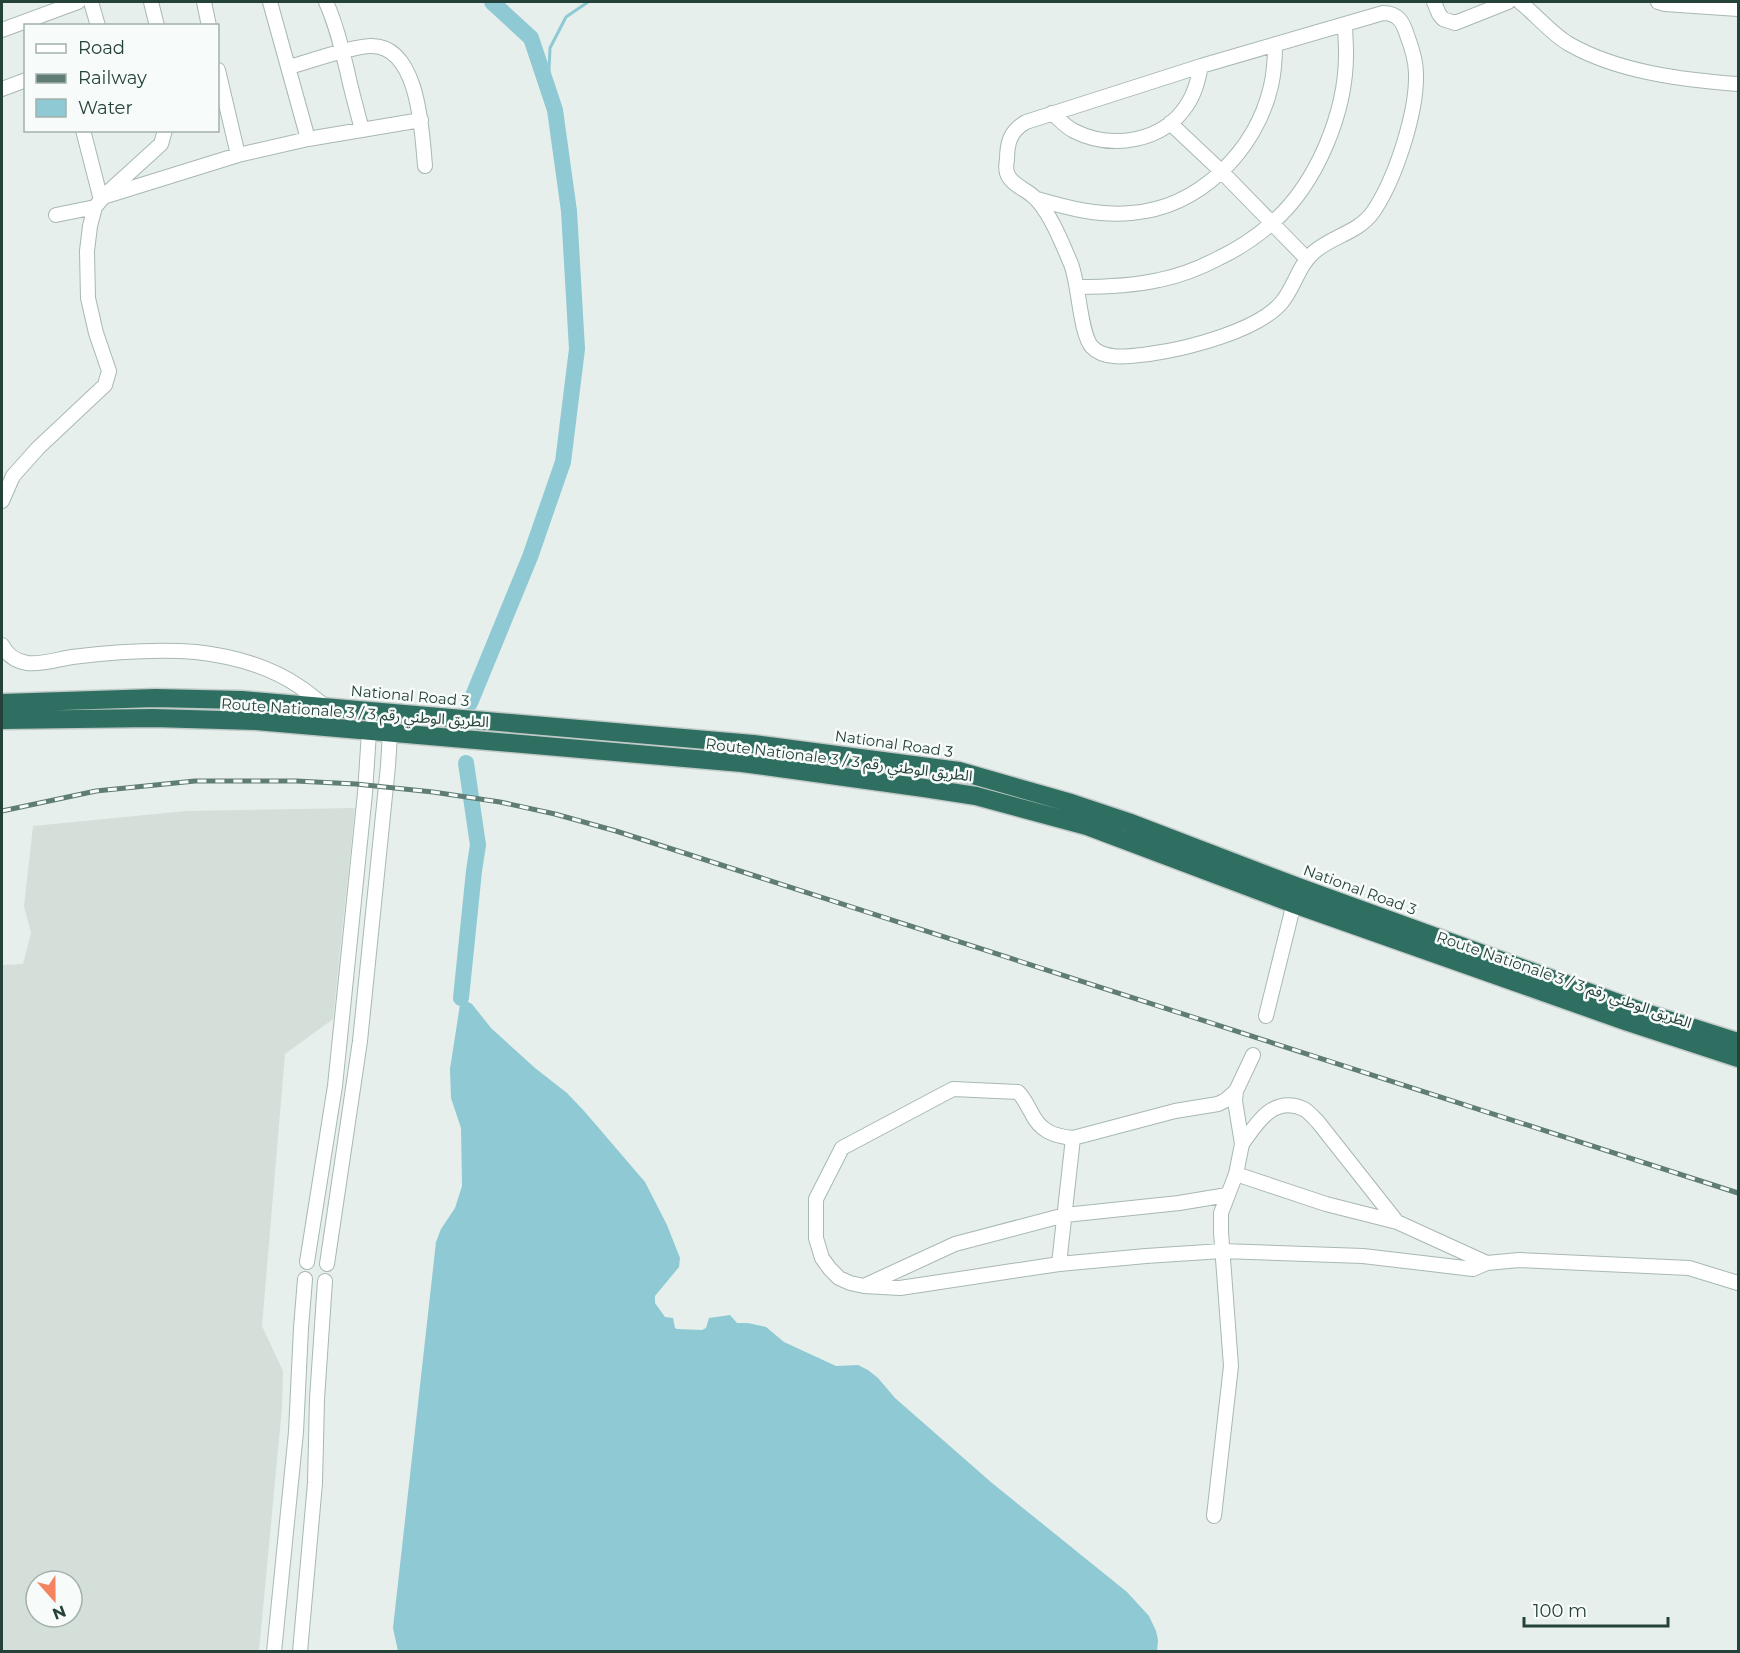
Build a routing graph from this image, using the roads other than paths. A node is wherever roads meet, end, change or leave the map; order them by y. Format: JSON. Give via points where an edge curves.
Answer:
{"nodes":[{"id":1,"x":78,"y":2,"type":"edge"},
{"id":2,"x":91,"y":2,"type":"edge"},
{"id":3,"x":151,"y":2,"type":"edge"},
{"id":4,"x":204,"y":2,"type":"edge"},
{"id":5,"x":270,"y":2,"type":"edge"},
{"id":6,"x":326,"y":2,"type":"edge"},
{"id":7,"x":1368,"y":2,"type":"edge"},
{"id":8,"x":1434,"y":2,"type":"edge"},
{"id":9,"x":1508,"y":2,"type":"edge"},
{"id":10,"x":1521,"y":2,"type":"edge"},
{"id":11,"x":1658,"y":2,"type":"edge"},
{"id":12,"x":1738,"y":9,"type":"edge"},
{"id":13,"x":1369,"y":17,"type":"junction"},
{"id":14,"x":97,"y":24,"type":"edge"},
{"id":15,"x":156,"y":24,"type":"edge"},
{"id":16,"x":208,"y":24,"type":"edge"},
{"id":17,"x":1345,"y":24,"type":"junction"},
{"id":18,"x":2,"y":30,"type":"edge"},
{"id":19,"x":1275,"y":45,"type":"junction"},
{"id":20,"x":344,"y":52,"type":"junction"},
{"id":21,"x":1202,"y":66,"type":"junction"},
{"id":22,"x":289,"y":68,"type":"junction"},
{"id":23,"x":219,"y":74,"type":"edge"},
{"id":24,"x":24,"y":81,"type":"edge"},
{"id":25,"x":1738,"y":84,"type":"edge"},
{"id":26,"x":2,"y":89,"type":"edge"},
{"id":27,"x":1052,"y":113,"type":"junction"},
{"id":28,"x":421,"y":120,"type":"junction"},
{"id":29,"x":1170,"y":123,"type":"junction"},
{"id":30,"x":362,"y":130,"type":"junction"},
{"id":31,"x":83,"y":132,"type":"edge"},
{"id":32,"x":164,"y":132,"type":"edge"},
{"id":33,"x":308,"y":139,"type":"junction"},
{"id":34,"x":238,"y":155,"type":"junction"},
{"id":35,"x":425,"y":166,"type":"dead end"},
{"id":36,"x":1222,"y":172,"type":"junction"},
{"id":37,"x":1037,"y":199,"type":"junction"},
{"id":38,"x":100,"y":201,"type":"junction"},
{"id":39,"x":56,"y":215,"type":"dead end"},
{"id":40,"x":1273,"y":223,"type":"junction"},
{"id":41,"x":1307,"y":259,"type":"junction"},
{"id":42,"x":1077,"y":287,"type":"junction"},
{"id":43,"x":2,"y":501,"type":"edge"},
{"id":44,"x":2,"y":645,"type":"edge"},
{"id":45,"x":2,"y":704,"type":"edge"},
{"id":46,"x":326,"y":706,"type":"junction"},
{"id":47,"x":379,"y":711,"type":"junction"},
{"id":48,"x":2,"y":720,"type":"edge"},
{"id":49,"x":369,"y":732,"type":"junction"},
{"id":50,"x":390,"y":734,"type":"junction"},
{"id":51,"x":356,"y":875,"type":"junction"},
{"id":52,"x":377,"y":876,"type":"junction"},
{"id":53,"x":1296,"y":896,"type":"junction"},
{"id":54,"x":348,"y":967,"type":"junction"},
{"id":55,"x":367,"y":969,"type":"junction"},
{"id":56,"x":1266,"y":1016,"type":"dead end"},
{"id":57,"x":1738,"y":1042,"type":"edge"},
{"id":58,"x":1253,"y":1055,"type":"dead end"},
{"id":59,"x":1738,"y":1058,"type":"edge"},
{"id":60,"x":335,"y":1086,"type":"junction"},
{"id":61,"x":353,"y":1089,"type":"junction"},
{"id":62,"x":1236,"y":1091,"type":"junction"},
{"id":63,"x":1073,"y":1138,"type":"junction"},
{"id":64,"x":1242,"y":1144,"type":"junction"},
{"id":65,"x":1236,"y":1174,"type":"junction"},
{"id":66,"x":1227,"y":1195,"type":"junction"},
{"id":67,"x":1065,"y":1215,"type":"junction"},
{"id":68,"x":1396,"y":1222,"type":"junction"},
{"id":69,"x":1222,"y":1251,"type":"junction"},
{"id":70,"x":306,"y":1262,"type":"dead end"},
{"id":71,"x":1487,"y":1263,"type":"junction"},
{"id":72,"x":327,"y":1264,"type":"dead end"},
{"id":73,"x":1059,"y":1264,"type":"junction"},
{"id":74,"x":305,"y":1279,"type":"dead end"},
{"id":75,"x":326,"y":1281,"type":"dead end"},
{"id":76,"x":1738,"y":1283,"type":"edge"},
{"id":77,"x":864,"y":1286,"type":"junction"},
{"id":78,"x":1214,"y":1516,"type":"dead end"},
{"id":79,"x":274,"y":1652,"type":"edge"},
{"id":80,"x":300,"y":1652,"type":"edge"}],
"edges":[{"from":1,"to":18,"type":"street"},
{"from":2,"to":14,"type":"street"},
{"from":3,"to":15,"type":"street"},
{"from":4,"to":16,"type":"street"},
{"from":5,"to":22,"type":"street"},
{"from":6,"to":20,"type":"street"},
{"from":7,"to":13,"type":"street"},
{"from":8,"to":9,"type":"street","via":[[1443,19],[1455,23]]},
{"from":10,"to":25,"type":"street","via":[[1567,42],[1613,64],[1694,81]]},
{"from":11,"to":12,"type":"street"},
{"from":13,"to":17,"type":"street"},
{"from":13,"to":41,"type":"street","via":[[1395,15],[1407,33],[1416,81],[1407,130],[1374,211],[1352,231]]},
{"from":17,"to":19,"type":"street"},
{"from":17,"to":40,"type":"street","via":[[1343,90],[1333,127],[1298,195]]},
{"from":19,"to":21,"type":"street"},
{"from":19,"to":36,"type":"street","via":[[1272,85],[1258,123]]},
{"from":20,"to":22,"type":"street"},
{"from":20,"to":28,"type":"street","via":[[370,46],[394,54],[415,90]]},
{"from":20,"to":30,"type":"street"},
{"from":21,"to":27,"type":"street"},
{"from":21,"to":29,"type":"street","via":[[1186,107]]},
{"from":22,"to":33,"type":"street"},
{"from":23,"to":34,"type":"street"},
{"from":24,"to":26,"type":"street"},
{"from":27,"to":29,"type":"street","via":[[1072,130],[1096,140],[1122,142],[1148,136]]},
{"from":27,"to":37,"type":"street","via":[[1020,125],[1007,147],[1008,175]]},
{"from":28,"to":30,"type":"street"},
{"from":28,"to":35,"type":"street"},
{"from":29,"to":36,"type":"street"},
{"from":30,"to":33,"type":"street"},
{"from":31,"to":38,"type":"street"},
{"from":32,"to":38,"type":"street","via":[[161,144]]},
{"from":33,"to":34,"type":"street"},
{"from":34,"to":38,"type":"street"},
{"from":36,"to":37,"type":"street","via":[[1180,201],[1156,210],[1107,214]]},
{"from":36,"to":40,"type":"street"},
{"from":37,"to":42,"type":"street","via":[[1071,265]]},
{"from":38,"to":39,"type":"street"},
{"from":38,"to":43,"type":"street","via":[[90,226],[88,298],[109,371],[105,385],[13,476]]},
{"from":40,"to":41,"type":"street"},
{"from":40,"to":42,"type":"street","via":[[1239,248],[1201,267],[1161,280],[1119,287]]},
{"from":41,"to":42,"type":"street","via":[[1282,302],[1260,319],[1205,342],[1148,354],[1109,355],[1095,350],[1086,337]]},
{"from":44,"to":46,"type":"street","via":[[7,654],[26,663],[161,651],[229,658],[276,674]]},
{"from":45,"to":46,"type":"highway","name":"National Road 3","via":[[155,698]]},
{"from":46,"to":47,"type":"highway","name":"National Road 3"},
{"from":47,"to":49,"type":"street"},
{"from":47,"to":50,"type":"street"},
{"from":47,"to":53,"type":"highway","name":"National Road 3","via":[[753,744],[959,771],[1119,819]]},
{"from":48,"to":49,"type":"highway","name":"Route Nationale 3 / الطريق الوطني رقم 3","via":[[176,718]]},
{"from":49,"to":50,"type":"highway","name":"Route Nationale 3 / الطريق الوطني رقم 3"},
{"from":49,"to":51,"type":"street"},
{"from":50,"to":52,"type":"street"},
{"from":50,"to":53,"type":"highway","name":"Route Nationale 3 / الطريق الوطني رقم 3","via":[[742,763],[976,796],[1087,825]]},
{"from":51,"to":52,"type":"street"},
{"from":51,"to":54,"type":"street"},
{"from":52,"to":55,"type":"street"},
{"from":53,"to":56,"type":"street"},
{"from":53,"to":57,"type":"highway","name":"National Road 3"},
{"from":53,"to":59,"type":"highway","name":"Route Nationale 3 / الطريق الوطني رقم 3","via":[[1628,1022]]},
{"from":54,"to":55,"type":"street"},
{"from":54,"to":60,"type":"street"},
{"from":55,"to":61,"type":"street"},
{"from":58,"to":62,"type":"street"},
{"from":60,"to":61,"type":"street"},
{"from":60,"to":70,"type":"street"},
{"from":61,"to":72,"type":"street"},
{"from":62,"to":63,"type":"street","via":[[1218,1104],[1175,1111]]},
{"from":62,"to":64,"type":"street"},
{"from":63,"to":67,"type":"street"},
{"from":63,"to":77,"type":"street","via":[[1043,1130],[1018,1092],[953,1089],[842,1148],[816,1199],[816,1238],[822,1258],[839,1278]]},
{"from":64,"to":65,"type":"street"},
{"from":64,"to":68,"type":"street","via":[[1260,1119],[1273,1109],[1288,1106],[1305,1110]]},
{"from":65,"to":66,"type":"street"},
{"from":65,"to":68,"type":"street"},
{"from":66,"to":67,"type":"street"},
{"from":66,"to":69,"type":"street","via":[[1221,1213]]},
{"from":67,"to":73,"type":"street"},
{"from":67,"to":77,"type":"street","via":[[956,1244]]},
{"from":68,"to":71,"type":"street"},
{"from":69,"to":71,"type":"street","via":[[1363,1256],[1473,1269]]},
{"from":69,"to":73,"type":"street"},
{"from":69,"to":78,"type":"street","via":[[1231,1366]]},
{"from":71,"to":76,"type":"street","via":[[1519,1260],[1689,1268]]},
{"from":73,"to":77,"type":"street","via":[[900,1288]]},
{"from":74,"to":79,"type":"street","via":[[296,1432]]},
{"from":75,"to":80,"type":"street","via":[[315,1483]]}]}
